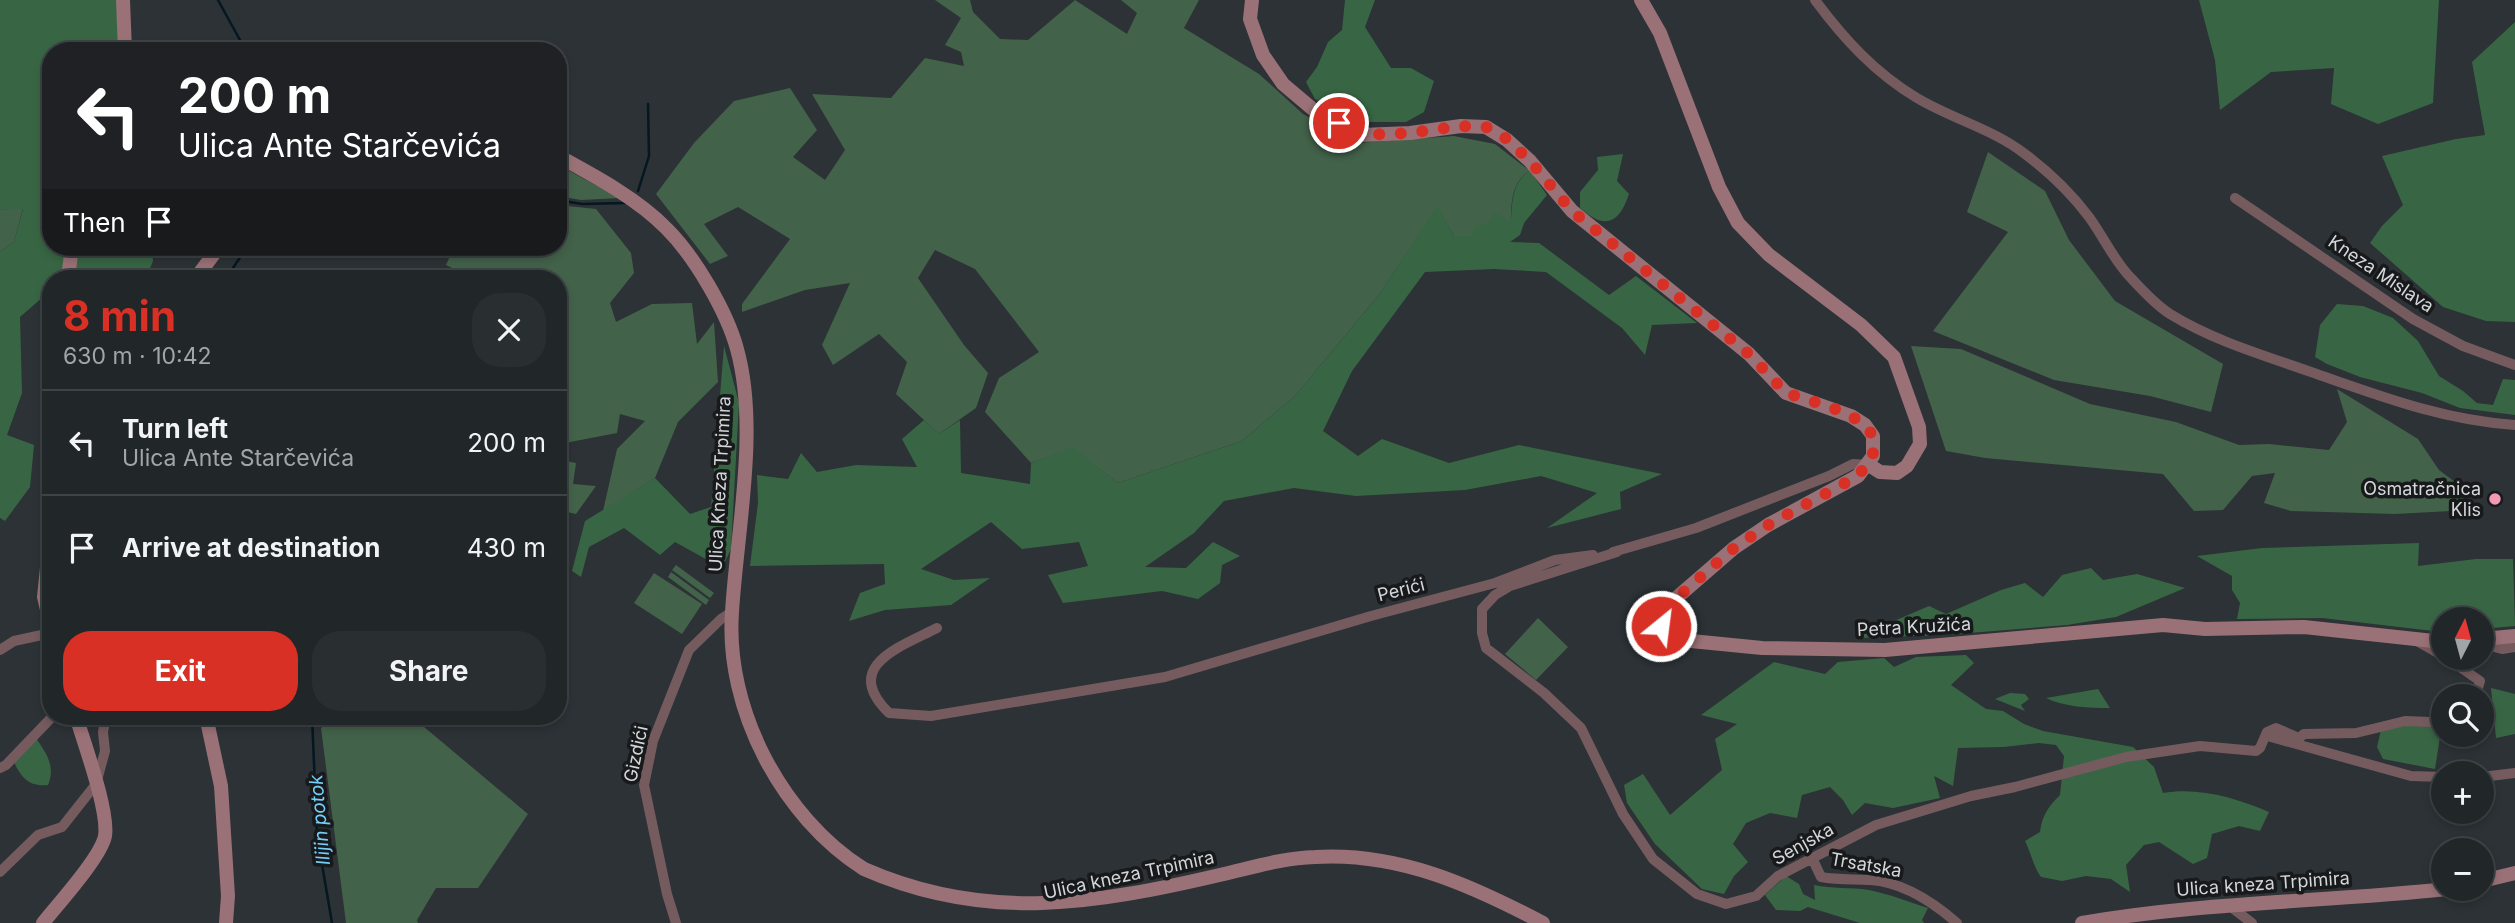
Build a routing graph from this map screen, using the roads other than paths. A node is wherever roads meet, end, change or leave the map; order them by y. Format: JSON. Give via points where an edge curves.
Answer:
{"nodes":[{"id":1,"x":123,"y":0,"type":"edge"},
{"id":2,"x":1252,"y":0,"type":"edge"},
{"id":3,"x":1641,"y":0,"type":"edge"},
{"id":4,"x":1815,"y":0,"type":"edge"},
{"id":5,"x":125,"y":42,"type":"edge"},
{"id":6,"x":567,"y":161,"type":"edge"},
{"id":7,"x":2235,"y":198,"type":"dead end"},
{"id":8,"x":212,"y":256,"type":"edge"},
{"id":9,"x":201,"y":270,"type":"edge"},
{"id":10,"x":2515,"y":365,"type":"edge"},
{"id":11,"x":2515,"y":425,"type":"edge"},
{"id":12,"x":1869,"y":465,"type":"junction"},
{"id":13,"x":1617,"y":552,"type":"junction"},
{"id":14,"x":732,"y":612,"type":"junction"},
{"id":15,"x":937,"y":628,"type":"dead end"},
{"id":16,"x":42,"y":635,"type":"edge"},
{"id":17,"x":2515,"y":636,"type":"edge"},
{"id":18,"x":2494,"y":638,"type":"edge"},
{"id":19,"x":2414,"y":640,"type":"junction"},
{"id":20,"x":2431,"y":641,"type":"edge"},
{"id":21,"x":2494,"y":647,"type":"edge"},
{"id":22,"x":2515,"y":647,"type":"edge"},
{"id":23,"x":0,"y":649,"type":"edge"},
{"id":24,"x":2431,"y":649,"type":"edge"},
{"id":25,"x":2464,"y":670,"type":"edge"},
{"id":26,"x":738,"y":683,"type":"joint"},
{"id":27,"x":2479,"y":684,"type":"edge"},
{"id":28,"x":2431,"y":722,"type":"edge"},
{"id":29,"x":44,"y":725,"type":"edge"},
{"id":30,"x":79,"y":725,"type":"edge"},
{"id":31,"x":104,"y":725,"type":"edge"},
{"id":32,"x":208,"y":725,"type":"edge"},
{"id":33,"x":2271,"y":737,"type":"dead end"},
{"id":34,"x":2298,"y":741,"type":"junction"},
{"id":35,"x":0,"y":768,"type":"edge"},
{"id":36,"x":2515,"y":773,"type":"edge"},
{"id":37,"x":2494,"y":775,"type":"edge"},
{"id":38,"x":2431,"y":777,"type":"edge"},
{"id":39,"x":96,"y":784,"type":"junction"},
{"id":40,"x":1812,"y":858,"type":"junction"},
{"id":41,"x":0,"y":872,"type":"edge"},
{"id":42,"x":2515,"y":873,"type":"edge"},
{"id":43,"x":2494,"y":878,"type":"edge"},
{"id":44,"x":2431,"y":891,"type":"edge"},
{"id":45,"x":2227,"y":904,"type":"junction"},
{"id":46,"x":43,"y":923,"type":"edge"},
{"id":47,"x":226,"y":923,"type":"edge"},
{"id":48,"x":676,"y":923,"type":"edge"},
{"id":49,"x":1543,"y":923,"type":"edge"},
{"id":50,"x":1957,"y":923,"type":"edge"},
{"id":51,"x":2082,"y":923,"type":"edge"},
{"id":52,"x":2252,"y":923,"type":"edge"}],
"edges":[{"from":1,"to":5,"type":"street"},
{"from":2,"to":12,"type":"street","via":[[1250,19],[1263,55],[1283,84],[1315,111],[1362,135],[1461,126],[1486,127],[1507,139],[1572,211],[1749,354],[1786,393],[1828,406],[1865,425],[1875,445]]},
{"from":3,"to":12,"type":"street","via":[[1660,33],[1719,187],[1738,223],[1769,255],[1865,328],[1898,366],[1919,427],[1920,444],[1907,467],[1897,473],[1880,472]]},
{"from":4,"to":11,"type":"street","via":[[1870,65],[1918,99],[2024,152],[2058,181],[2128,276],[2167,312],[2261,356],[2425,411]]},
{"from":6,"to":14,"type":"street","name":"Ulica Kneza Trpimira","via":[[611,185],[667,229],[712,289],[737,348],[747,405]]},
{"from":7,"to":10,"type":"street","name":"Kneza Mislava","via":[[2413,319],[2463,346]]},
{"from":8,"to":9,"type":"street"},
{"from":12,"to":13,"type":"street","name":"Perići","via":[[1853,464],[1696,528]]},
{"from":12,"to":19,"type":"street","name":"Petra Kružića","via":[[1858,476],[1768,525],[1708,568],[1661,615],[1667,635],[1811,651],[1885,650],[2163,625],[2304,627]]},
{"from":13,"to":15,"type":"street","name":"Perići","via":[[1555,559],[1495,583],[1165,677],[931,716],[889,713],[874,699],[873,670],[884,655]]},
{"from":13,"to":40,"type":"street","name":"Senjska","via":[[1510,586],[1495,595],[1482,609],[1486,648],[1581,728],[1623,814],[1653,859],[1696,894],[1726,904],[1756,896],[1778,876]]},
{"from":14,"to":26,"type":"street","name":"Ulica Kneza Trpimira"},
{"from":14,"to":48,"type":"street","name":"Gizdići","via":[[689,650],[653,741],[644,785]]},
{"from":16,"to":23,"type":"street"},
{"from":17,"to":18,"type":"street"},
{"from":19,"to":20,"type":"street","name":"Petra Kružića"},
{"from":19,"to":24,"type":"street"},
{"from":21,"to":22,"type":"street"},
{"from":25,"to":27,"type":"street"},
{"from":26,"to":49,"type":"street","name":"Ulica kneza Trpimira","via":[[755,741],[798,811],[864,869],[952,907],[989,914],[1039,914],[1088,907],[1278,861],[1316,857],[1387,861],[1419,868]]},
{"from":28,"to":34,"type":"street","via":[[2404,721],[2356,733],[2304,734]]},
{"from":29,"to":35,"type":"street"},
{"from":30,"to":39,"type":"street"},
{"from":31,"to":39,"type":"street","via":[[105,751]]},
{"from":32,"to":47,"type":"street","via":[[221,786]]},
{"from":33,"to":34,"type":"street"},
{"from":34,"to":38,"type":"street","via":[[2412,776]]},
{"from":34,"to":40,"type":"street","name":"Senjska","via":[[2276,728],[2267,732],[2256,751],[2200,746],[2126,757],[1876,825]]},
{"from":36,"to":37,"type":"street"},
{"from":39,"to":41,"type":"street","via":[[62,827],[38,835]]},
{"from":39,"to":46,"type":"street","via":[[105,837]]},
{"from":40,"to":50,"type":"street","name":"Trsatska","via":[[1821,877],[1895,885],[1922,897]]},
{"from":42,"to":43,"type":"street"},
{"from":44,"to":45,"type":"street","name":"Ulica kneza Trpimira"},
{"from":45,"to":51,"type":"street","name":"Ulica kneza Trpimira"},
{"from":45,"to":52,"type":"street"}]}
